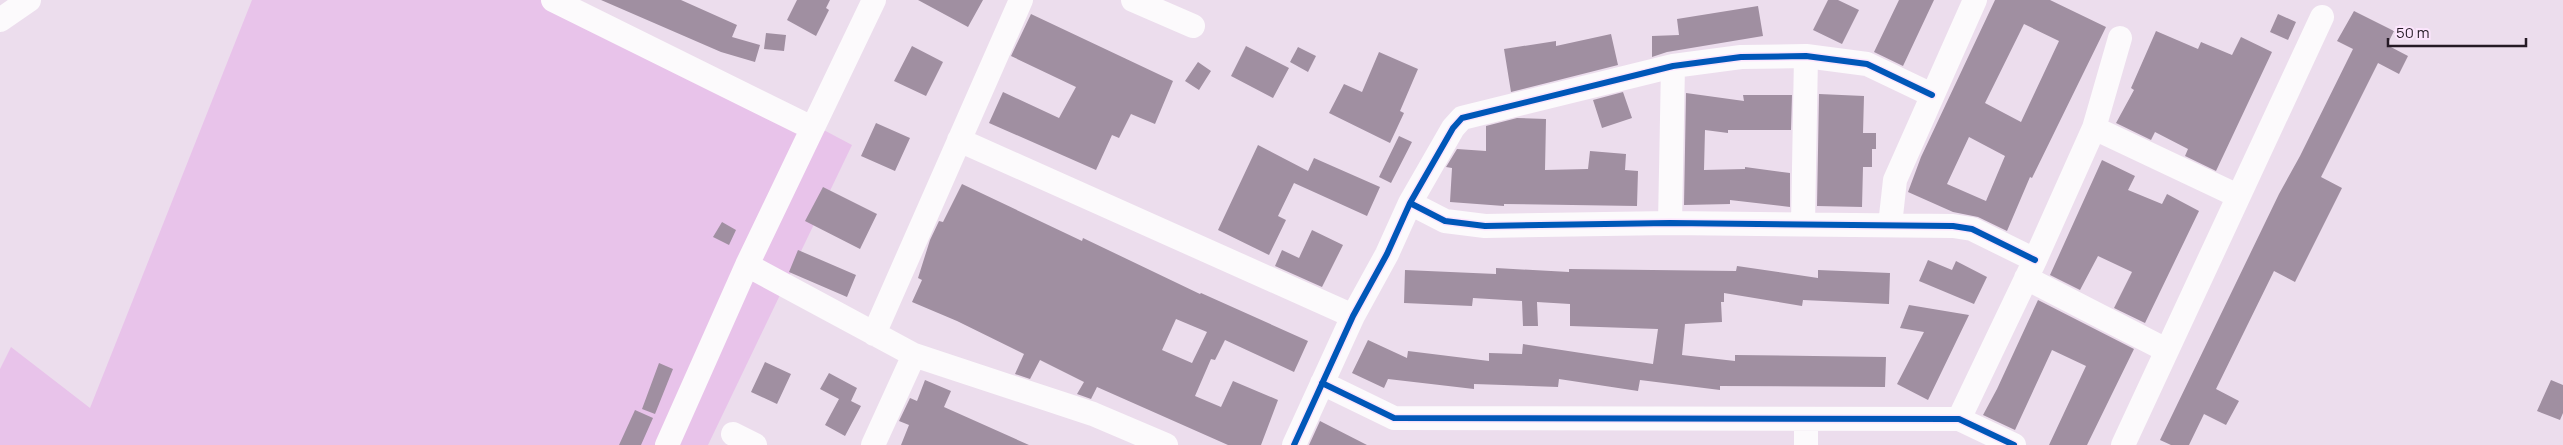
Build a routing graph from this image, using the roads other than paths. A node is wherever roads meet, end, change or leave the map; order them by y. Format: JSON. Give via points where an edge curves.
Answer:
{"nodes":[{"id":1,"x":29,"y":0,"type":"edge"},
{"id":2,"x":874,"y":0,"type":"edge"},
{"id":3,"x":1021,"y":0,"type":"edge"},
{"id":4,"x":1133,"y":0,"type":"edge"},
{"id":5,"x":1975,"y":0,"type":"edge"},
{"id":6,"x":564,"y":2,"type":"edge"},
{"id":7,"x":2322,"y":17,"type":"dead end"},
{"id":8,"x":0,"y":20,"type":"edge"},
{"id":9,"x":1193,"y":26,"type":"dead end"},
{"id":10,"x":2120,"y":38,"type":"dead end"},
{"id":11,"x":1806,"y":56,"type":"junction"},
{"id":12,"x":1673,"y":66,"type":"junction"},
{"id":13,"x":1932,"y":95,"type":"junction"},
{"id":14,"x":812,"y":128,"type":"junction"},
{"id":15,"x":2094,"y":128,"type":"junction"},
{"id":16,"x":959,"y":140,"type":"junction"},
{"id":17,"x":2238,"y":196,"type":"junction"},
{"id":18,"x":1410,"y":203,"type":"junction"},
{"id":19,"x":1670,"y":223,"type":"junction"},
{"id":20,"x":1803,"y":224,"type":"junction"},
{"id":21,"x":1890,"y":225,"type":"junction"},
{"id":22,"x":747,"y":265,"type":"junction"},
{"id":23,"x":2030,"y":269,"type":"junction"},
{"id":24,"x":1353,"y":316,"type":"junction"},
{"id":25,"x":874,"y":334,"type":"junction"},
{"id":26,"x":2166,"y":350,"type":"junction"},
{"id":27,"x":914,"y":355,"type":"junction"},
{"id":28,"x":1322,"y":384,"type":"junction"},
{"id":29,"x":1806,"y":419,"type":"junction"},
{"id":30,"x":1959,"y":419,"type":"junction"},
{"id":31,"x":733,"y":434,"type":"dead end"},
{"id":32,"x":666,"y":445,"type":"edge"},
{"id":33,"x":755,"y":445,"type":"edge"},
{"id":34,"x":873,"y":445,"type":"edge"},
{"id":35,"x":1166,"y":445,"type":"edge"},
{"id":36,"x":1294,"y":445,"type":"edge"},
{"id":37,"x":1806,"y":445,"type":"edge"},
{"id":38,"x":2014,"y":445,"type":"edge"},
{"id":39,"x":2123,"y":445,"type":"edge"}],
"edges":[{"from":1,"to":8,"type":"street"},
{"from":2,"to":14,"type":"street"},
{"from":3,"to":16,"type":"street"},
{"from":4,"to":9,"type":"street"},
{"from":5,"to":13,"type":"street"},
{"from":6,"to":14,"type":"street"},
{"from":7,"to":17,"type":"street"},
{"from":10,"to":15,"type":"street"},
{"from":11,"to":12,"type":"street","via":[[1741,57]]},
{"from":11,"to":13,"type":"street","via":[[1866,64]]},
{"from":11,"to":20,"type":"street"},
{"from":12,"to":18,"type":"street","via":[[1462,118]]},
{"from":12,"to":19,"type":"street"},
{"from":13,"to":21,"type":"street","via":[[1895,180]]},
{"from":14,"to":22,"type":"street"},
{"from":15,"to":17,"type":"street"},
{"from":15,"to":23,"type":"street"},
{"from":16,"to":24,"type":"street"},
{"from":16,"to":25,"type":"street"},
{"from":17,"to":26,"type":"street"},
{"from":18,"to":19,"type":"street","via":[[1445,221],[1485,226]]},
{"from":18,"to":24,"type":"street"},
{"from":19,"to":20,"type":"street"},
{"from":20,"to":21,"type":"street"},
{"from":21,"to":23,"type":"street","via":[[1972,229]]},
{"from":22,"to":25,"type":"street"},
{"from":22,"to":32,"type":"street"},
{"from":23,"to":26,"type":"street"},
{"from":23,"to":30,"type":"street"},
{"from":24,"to":28,"type":"street"},
{"from":25,"to":27,"type":"street"},
{"from":26,"to":39,"type":"street"},
{"from":27,"to":34,"type":"street"},
{"from":27,"to":35,"type":"street","via":[[1093,414]]},
{"from":28,"to":29,"type":"street","via":[[1394,418]]},
{"from":28,"to":36,"type":"street"},
{"from":29,"to":30,"type":"street"},
{"from":29,"to":37,"type":"street"},
{"from":30,"to":38,"type":"street"},
{"from":31,"to":33,"type":"street"}]}
